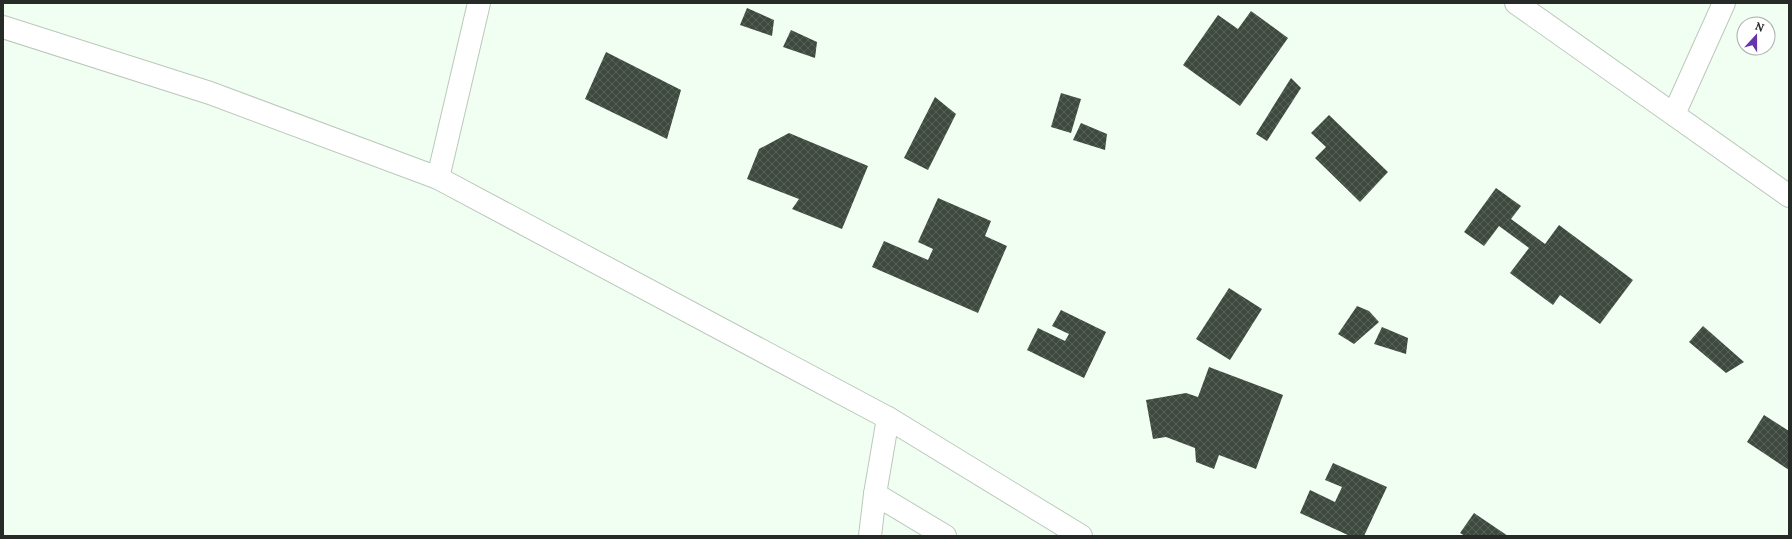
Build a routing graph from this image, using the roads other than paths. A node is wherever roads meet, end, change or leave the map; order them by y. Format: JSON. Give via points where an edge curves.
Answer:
{"nodes":[{"id":1,"x":479,"y":3,"type":"edge"},
{"id":2,"x":1516,"y":3,"type":"edge"},
{"id":3,"x":1724,"y":3,"type":"edge"},
{"id":4,"x":3,"y":27,"type":"edge"},
{"id":5,"x":1674,"y":114,"type":"junction"},
{"id":6,"x":438,"y":178,"type":"junction"},
{"id":7,"x":1789,"y":196,"type":"edge"},
{"id":8,"x":888,"y":418,"type":"junction"},
{"id":9,"x":875,"y":494,"type":"junction"},
{"id":10,"x":870,"y":536,"type":"edge"},
{"id":11,"x":945,"y":536,"type":"edge"},
{"id":12,"x":1082,"y":536,"type":"edge"}],
"edges":[{"from":1,"to":6,"type":"street"},
{"from":2,"to":5,"type":"street"},
{"from":3,"to":5,"type":"street"},
{"from":4,"to":6,"type":"street","via":[[210,93]]},
{"from":5,"to":7,"type":"street"},
{"from":6,"to":8,"type":"street"},
{"from":8,"to":9,"type":"street"},
{"from":8,"to":12,"type":"street"},
{"from":9,"to":10,"type":"street"},
{"from":9,"to":11,"type":"street"}]}
